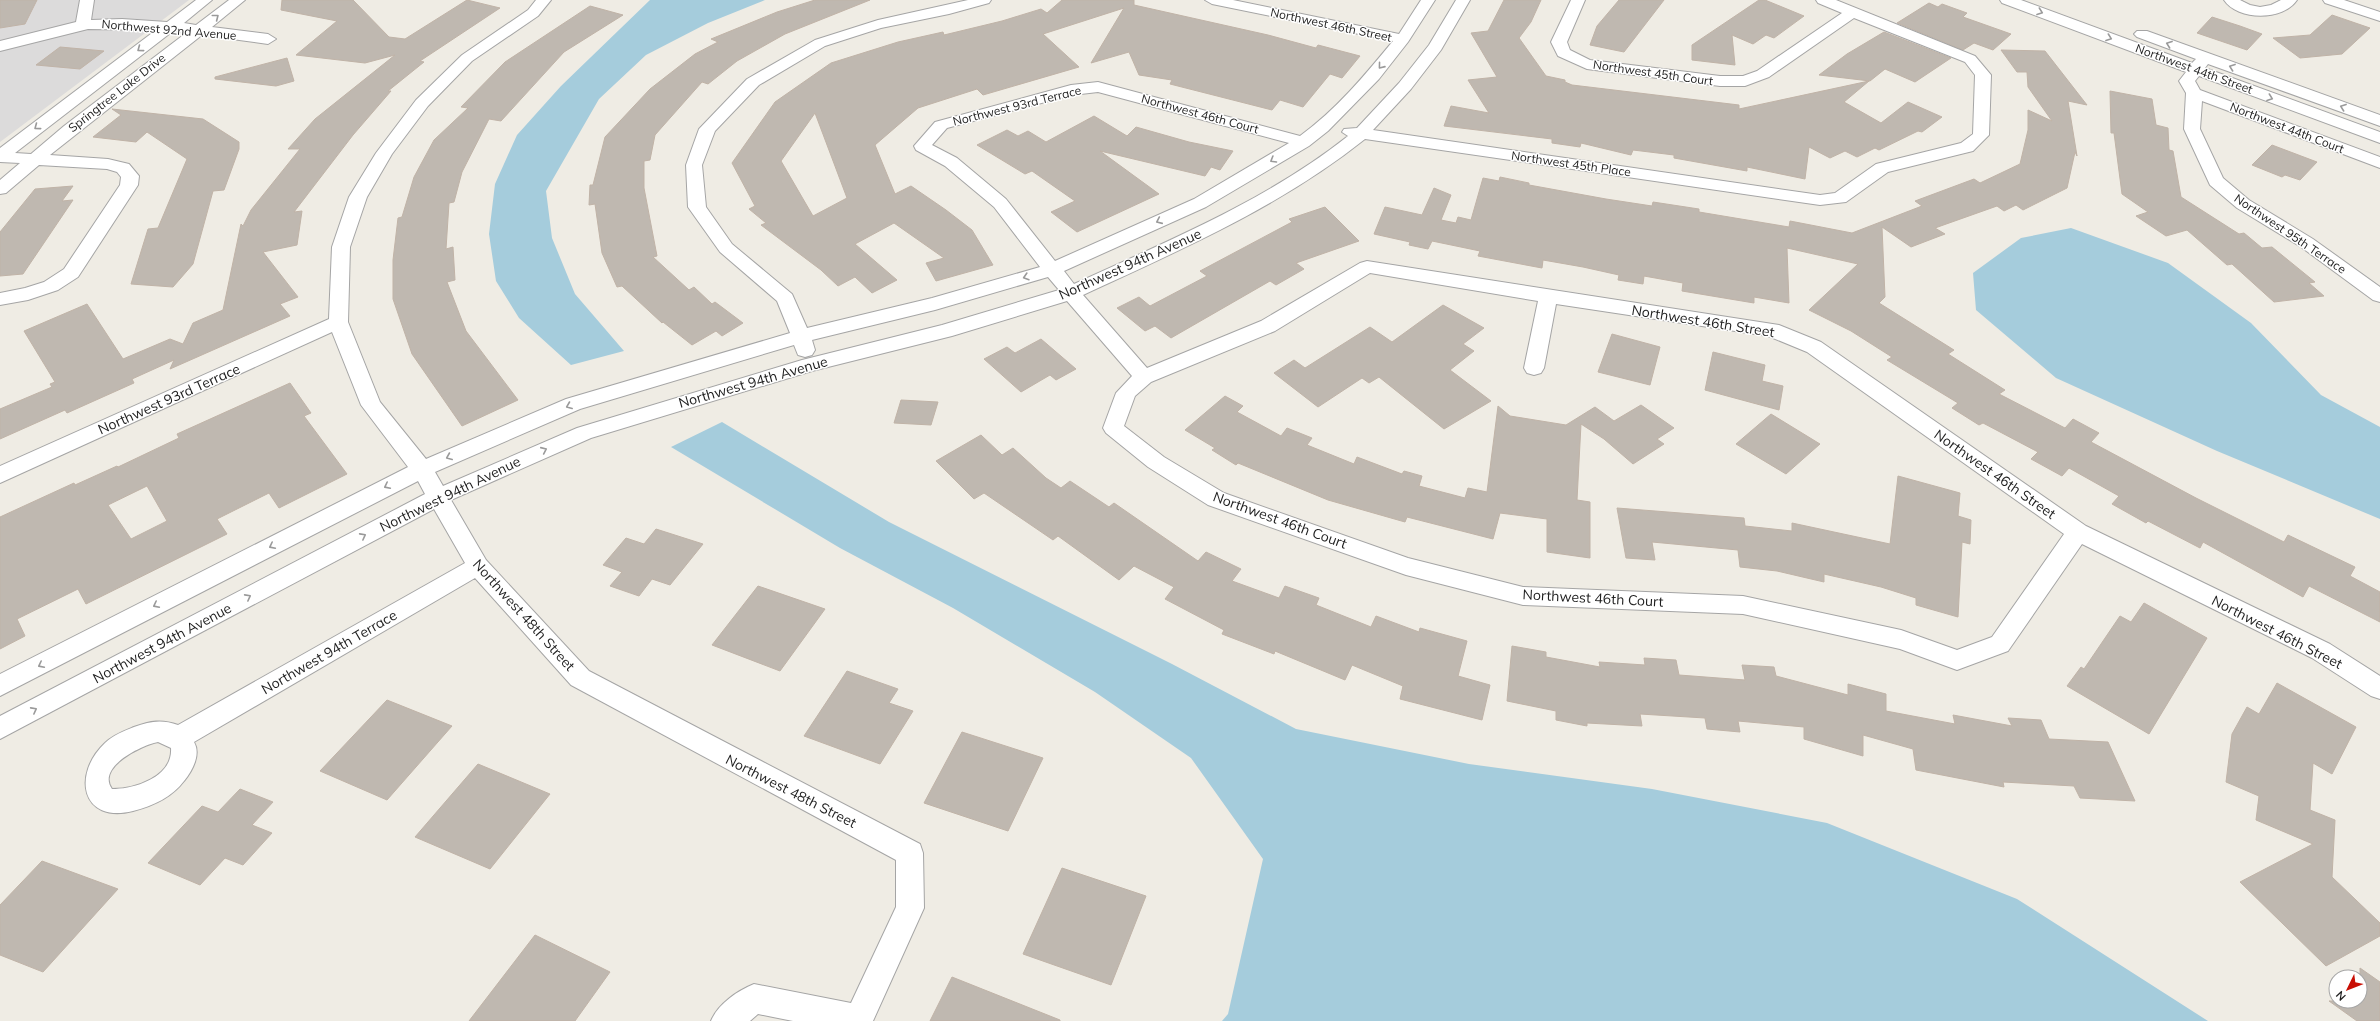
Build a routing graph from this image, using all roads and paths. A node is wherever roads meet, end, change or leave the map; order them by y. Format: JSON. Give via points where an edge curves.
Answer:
{"nodes":[{"id":1,"x":87,"y":0,"type":"edge"},
{"id":2,"x":205,"y":0,"type":"edge"},
{"id":3,"x":238,"y":0,"type":"edge"},
{"id":4,"x":544,"y":0,"type":"edge"},
{"id":5,"x":984,"y":0,"type":"edge"},
{"id":6,"x":1212,"y":0,"type":"edge"},
{"id":7,"x":1428,"y":0,"type":"edge"},
{"id":8,"x":1463,"y":0,"type":"edge"},
{"id":9,"x":1578,"y":0,"type":"edge"},
{"id":10,"x":1823,"y":0,"type":"edge"},
{"id":11,"x":2007,"y":0,"type":"edge"},
{"id":12,"x":2231,"y":0,"type":"edge"},
{"id":13,"x":2290,"y":0,"type":"edge"},
{"id":14,"x":2330,"y":0,"type":"edge"},
{"id":15,"x":1853,"y":12,"type":"junction"},
{"id":16,"x":2380,"y":16,"type":"edge"},
{"id":17,"x":83,"y":26,"type":"junction"},
{"id":18,"x":168,"y":27,"type":"junction"},
{"id":19,"x":2131,"y":30,"type":"dead end"},
{"id":20,"x":198,"y":31,"type":"junction"},
{"id":21,"x":268,"y":39,"type":"dead end"},
{"id":22,"x":1403,"y":39,"type":"junction"},
{"id":23,"x":0,"y":46,"type":"edge"},
{"id":24,"x":2206,"y":57,"type":"junction"},
{"id":25,"x":2194,"y":70,"type":"junction"},
{"id":26,"x":1098,"y":87,"type":"joint"},
{"id":27,"x":2194,"y":93,"type":"junction"},
{"id":28,"x":2380,"y":121,"type":"edge"},
{"id":29,"x":1322,"y":128,"type":"junction"},
{"id":30,"x":1362,"y":133,"type":"junction"},
{"id":31,"x":2380,"y":138,"type":"edge"},
{"id":32,"x":1303,"y":142,"type":"junction"},
{"id":33,"x":0,"y":156,"type":"edge"},
{"id":34,"x":32,"y":160,"type":"junction"},
{"id":35,"x":2380,"y":163,"type":"edge"},
{"id":36,"x":0,"y":189,"type":"edge"},
{"id":37,"x":1053,"y":269,"type":"junction"},
{"id":38,"x":1071,"y":293,"type":"junction"},
{"id":39,"x":2380,"y":296,"type":"edge"},
{"id":40,"x":1548,"y":297,"type":"junction"},
{"id":41,"x":0,"y":299,"type":"edge"},
{"id":42,"x":338,"y":322,"type":"junction"},
{"id":43,"x":801,"y":336,"type":"junction"},
{"id":44,"x":808,"y":365,"type":"junction"},
{"id":45,"x":1534,"y":368,"type":"dead end"},
{"id":46,"x":1144,"y":377,"type":"junction"},
{"id":47,"x":422,"y":469,"type":"junction"},
{"id":48,"x":0,"y":475,"type":"edge"},
{"id":49,"x":438,"y":497,"type":"junction"},
{"id":50,"x":2078,"y":532,"type":"junction"},
{"id":51,"x":478,"y":566,"type":"junction"},
{"id":52,"x":0,"y":686,"type":"edge"},
{"id":53,"x":2380,"y":689,"type":"edge"},
{"id":54,"x":0,"y":728,"type":"edge"},
{"id":55,"x":180,"y":737,"type":"dead end"},
{"id":56,"x":726,"y":1021,"type":"edge"}],
"edges":[{"from":1,"to":17,"type":"street"},
{"from":2,"to":18,"type":"street","name":"Springtree Lake Drive"},
{"from":20,"to":3,"type":"street","name":"Springtree Lake Drive","one_way":true},
{"from":4,"to":42,"type":"street","name":"Northwest 48th Street","via":[[533,13],[467,58],[422,103],[384,153],[358,197],[341,247]]},
{"from":5,"to":43,"type":"street","via":[[949,10],[878,24],[820,43],[753,82],[707,129],[694,165],[697,208],[726,248],[785,298]]},
{"from":6,"to":22,"type":"street","name":"Northwest 46th Street"},
{"from":7,"to":22,"type":"street","name":"Northwest 94th Avenue"},
{"from":8,"to":30,"type":"street","name":"Northwest 94th Avenue","via":[[1436,47]]},
{"from":9,"to":15,"type":"street","name":"Northwest 45th Court","via":[[1559,42],[1563,53],[1587,64],[1720,81],[1744,81],[1763,74]]},
{"from":10,"to":15,"type":"street"},
{"from":11,"to":25,"type":"street","name":"Northwest 44th Street","one_way":true},
{"from":12,"to":13,"type":"street","via":[[2236,5],[2256,12],[2270,11]]},
{"from":14,"to":16,"type":"street"},
{"from":15,"to":30,"type":"street","name":"Northwest 45th Place","via":[[1970,60],[1983,75],[1981,135],[1967,147],[1882,168],[1840,198],[1820,200]]},
{"from":17,"to":18,"type":"street","name":"Northwest 92nd Avenue","via":[[121,24]]},
{"from":17,"to":23,"type":"street","name":"Northwest 92nd Avenue"},
{"from":18,"to":20,"type":"street","name":"Northwest 92nd Avenue"},
{"from":18,"to":33,"type":"street","name":"Springtree Lake Drive","one_way":true},
{"from":24,"to":19,"type":"street","name":"Northwest 44th Street","one_way":true},
{"from":20,"to":21,"type":"street","name":"Northwest 92nd Avenue"},
{"from":20,"to":34,"type":"street","name":"Springtree Lake Drive"},
{"from":22,"to":29,"type":"street","name":"Northwest 94th Avenue","one_way":true,"via":[[1373,76]]},
{"from":24,"to":25,"type":"street"},
{"from":28,"to":24,"type":"street","name":"Northwest 44th Street","one_way":true},
{"from":25,"to":27,"type":"street","name":"Northwest 95th Terrace","via":[[2187,81]]},
{"from":25,"to":31,"type":"street","name":"Northwest 44th Street","one_way":true},
{"from":26,"to":32,"type":"street","name":"Northwest 46th Court"},
{"from":26,"to":37,"type":"street","name":"Northwest 93rd Terrace","via":[[1071,90],[941,124],[922,146],[952,162],[1000,203]]},
{"from":27,"to":35,"type":"street","name":"Northwest 44th Court"},
{"from":27,"to":39,"type":"street","name":"Northwest 95th Terrace","via":[[2192,129],[2216,181],[2243,204],[2307,243]]},
{"from":29,"to":30,"type":"street","name":"Northwest 45th Place"},
{"from":29,"to":32,"type":"street","name":"Northwest 94th Avenue"},
{"from":30,"to":38,"type":"street","name":"Northwest 94th Avenue","via":[[1332,157],[1225,222]]},
{"from":32,"to":37,"type":"street","name":"Northwest 94th Avenue","one_way":true,"via":[[1200,203]]},
{"from":33,"to":34,"type":"street"},
{"from":34,"to":36,"type":"street","name":"Springtree Lake Drive"},
{"from":34,"to":41,"type":"street","via":[[108,164],[123,168],[130,176],[129,185],[71,273],[51,286],[28,294]]},
{"from":37,"to":38,"type":"street"},
{"from":37,"to":43,"type":"street","name":"Northwest 94th Avenue","one_way":true,"via":[[935,304]]},
{"from":38,"to":44,"type":"street","name":"Northwest 94th Avenue","via":[[945,331]]},
{"from":38,"to":46,"type":"street"},
{"from":40,"to":45,"type":"street"},
{"from":40,"to":46,"type":"street","name":"Northwest 46th Street","via":[[1367,267],[1268,326]]},
{"from":40,"to":50,"type":"street","name":"Northwest 46th Street","via":[[1772,330],[1814,347]]},
{"from":42,"to":47,"type":"street","name":"Northwest 48th Street","via":[[372,405]]},
{"from":42,"to":48,"type":"street","name":"Northwest 93rd Terrace"},
{"from":43,"to":44,"type":"street"},
{"from":43,"to":47,"type":"street","name":"Northwest 94th Avenue","one_way":true,"via":[[573,404]]},
{"from":49,"to":44,"type":"street","name":"Northwest 94th Avenue","one_way":true,"via":[[584,433]]},
{"from":46,"to":50,"type":"street","name":"Northwest 46th Court","via":[[1126,393],[1113,428],[1156,462],[1216,499],[1406,566],[1524,596],[1743,605],[1901,640],[1957,660],[2000,644]]},
{"from":47,"to":49,"type":"street","name":"Northwest 48th Street"},
{"from":47,"to":52,"type":"street","name":"Northwest 94th Avenue","one_way":true},
{"from":49,"to":51,"type":"street","name":"Northwest 48th Street"},
{"from":54,"to":49,"type":"street","name":"Northwest 94th Avenue","one_way":true},
{"from":50,"to":53,"type":"street","name":"Northwest 46th Street","via":[[2321,651]]},
{"from":51,"to":55,"type":"street","name":"Northwest 94th Terrace"},
{"from":51,"to":56,"type":"street","name":"Northwest 48th Street","via":[[580,678],[910,853],[910,908],[859,1019],[754,999]]}]}
